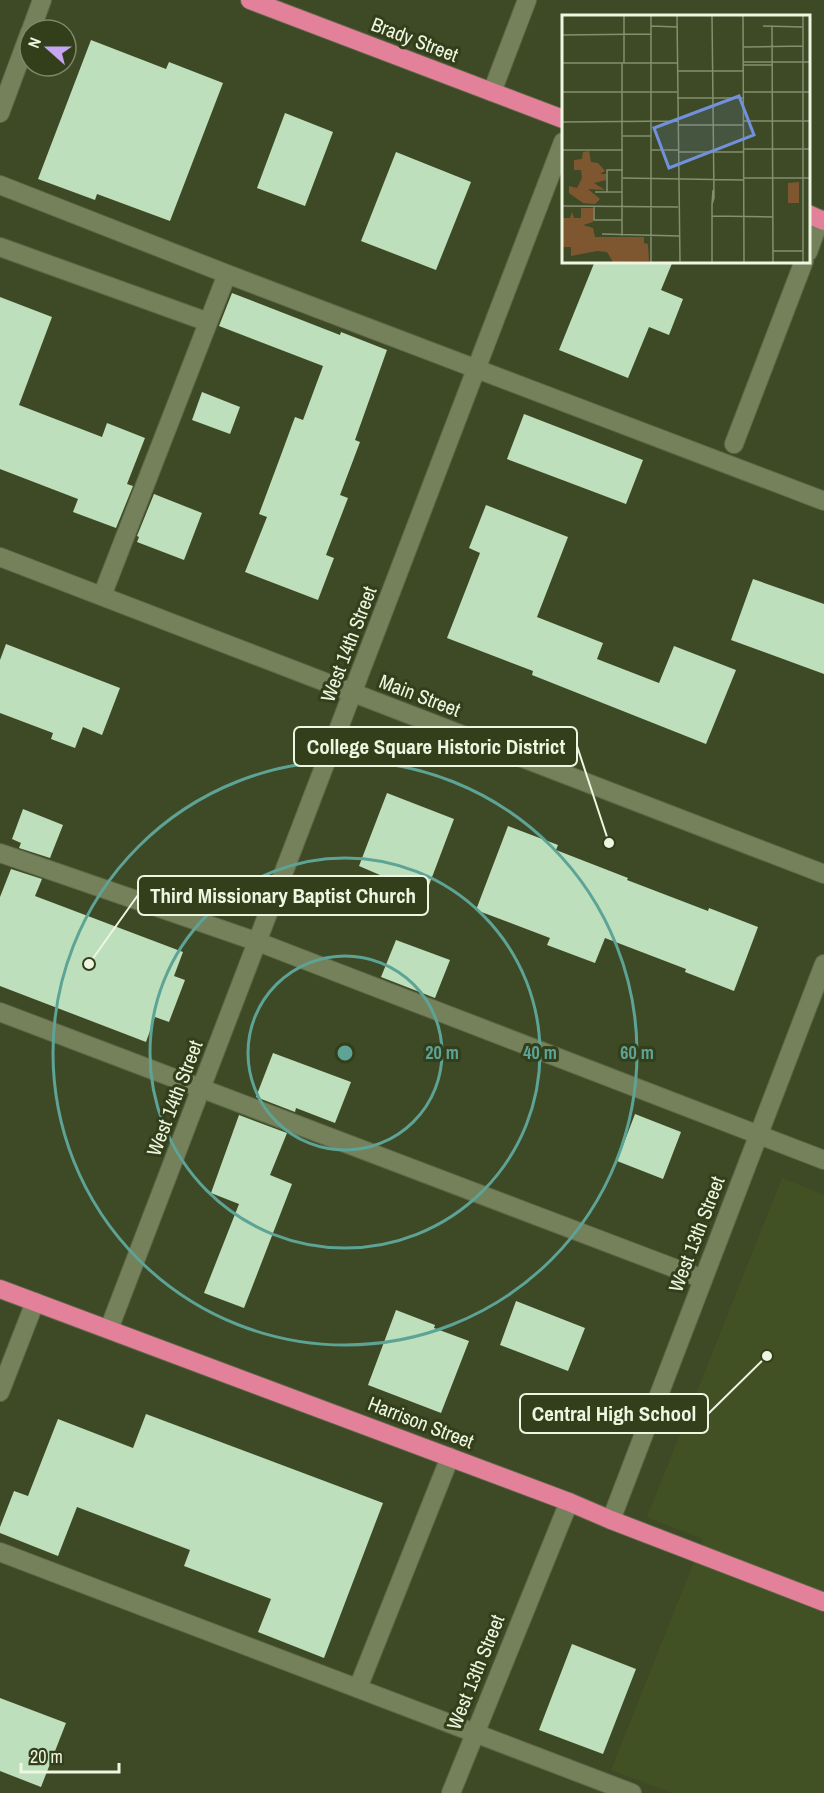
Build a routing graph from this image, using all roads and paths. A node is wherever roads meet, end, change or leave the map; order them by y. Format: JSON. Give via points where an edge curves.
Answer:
{"nodes":[{"id":1,"x":42,"y":0,"type":"edge"},
{"id":2,"x":250,"y":0,"type":"edge"},
{"id":3,"x":526,"y":0,"type":"edge"},
{"id":4,"x":35,"y":18,"type":"edge"},
{"id":5,"x":18,"y":57,"type":"edge"},
{"id":6,"x":5,"y":85,"type":"edge"},
{"id":7,"x":492,"y":92,"type":"junction"},
{"id":8,"x":0,"y":113,"type":"edge"},
{"id":9,"x":562,"y":119,"type":"edge"},
{"id":10,"x":562,"y":145,"type":"edge"},
{"id":11,"x":0,"y":184,"type":"edge"},
{"id":12,"x":817,"y":218,"type":"edge"},
{"id":13,"x":809,"y":245,"type":"edge"},
{"id":14,"x":0,"y":247,"type":"edge"},
{"id":15,"x":804,"y":262,"type":"edge"},
{"id":16,"x":227,"y":274,"type":"junction"},
{"id":17,"x":208,"y":322,"type":"junction"},
{"id":18,"x":477,"y":368,"type":"junction"},
{"id":19,"x":734,"y":444,"type":"dead end"},
{"id":20,"x":824,"y":501,"type":"edge"},
{"id":21,"x":0,"y":557,"type":"edge"},
{"id":22,"x":102,"y":596,"type":"junction"},
{"id":23,"x":353,"y":693,"type":"junction"},
{"id":24,"x":0,"y":853,"type":"edge"},
{"id":25,"x":824,"y":874,"type":"edge"},
{"id":26,"x":258,"y":942,"type":"junction"},
{"id":27,"x":824,"y":964,"type":"edge"},
{"id":28,"x":0,"y":1012,"type":"edge"},
{"id":29,"x":201,"y":1089,"type":"junction"},
{"id":30,"x":759,"y":1135,"type":"junction"},
{"id":31,"x":824,"y":1160,"type":"edge"},
{"id":32,"x":703,"y":1279,"type":"junction"},
{"id":33,"x":0,"y":1289,"type":"edge"},
{"id":34,"x":36,"y":1302,"type":"junction"},
{"id":35,"x":109,"y":1329,"type":"junction"},
{"id":36,"x":0,"y":1392,"type":"edge"},
{"id":37,"x":450,"y":1457,"type":"junction"},
{"id":38,"x":569,"y":1502,"type":"junction"},
{"id":39,"x":611,"y":1521,"type":"junction"},
{"id":40,"x":0,"y":1552,"type":"edge"},
{"id":41,"x":824,"y":1602,"type":"edge"},
{"id":42,"x":358,"y":1688,"type":"junction"},
{"id":43,"x":475,"y":1732,"type":"junction"},
{"id":44,"x":451,"y":1793,"type":"edge"},
{"id":45,"x":632,"y":1793,"type":"edge"}],
"edges":[{"from":1,"to":4,"type":"street"},
{"from":2,"to":7,"type":"highway","name":"Brady Street"},
{"from":3,"to":7,"type":"street"},
{"from":5,"to":6,"type":"street"},
{"from":6,"to":8,"type":"street"},
{"from":7,"to":9,"type":"highway","name":"Brady Street"},
{"from":10,"to":18,"type":"street","name":"West 14th Street"},
{"from":11,"to":16,"type":"street"},
{"from":12,"to":13,"type":"street"},
{"from":14,"to":17,"type":"street"},
{"from":15,"to":19,"type":"street"},
{"from":16,"to":17,"type":"street"},
{"from":16,"to":18,"type":"street"},
{"from":17,"to":22,"type":"street"},
{"from":18,"to":20,"type":"street"},
{"from":18,"to":23,"type":"street","name":"West 14th Street"},
{"from":21,"to":22,"type":"street","name":"Main Street"},
{"from":22,"to":23,"type":"street","name":"Main Street"},
{"from":23,"to":25,"type":"street","name":"Main Street"},
{"from":23,"to":26,"type":"street","name":"West 14th Street"},
{"from":24,"to":26,"type":"street"},
{"from":26,"to":29,"type":"street","name":"West 14th Street"},
{"from":26,"to":30,"type":"street"},
{"from":27,"to":30,"type":"street","name":"West 13th Street"},
{"from":28,"to":29,"type":"street"},
{"from":29,"to":32,"type":"street"},
{"from":29,"to":35,"type":"street","name":"West 14th Street"},
{"from":30,"to":31,"type":"street"},
{"from":30,"to":32,"type":"street","name":"West 13th Street"},
{"from":32,"to":39,"type":"street","name":"West 13th Street"},
{"from":33,"to":34,"type":"highway","name":"Harrison Street"},
{"from":34,"to":35,"type":"highway","name":"Harrison Street"},
{"from":34,"to":36,"type":"street"},
{"from":35,"to":37,"type":"highway","name":"Harrison Street"},
{"from":37,"to":38,"type":"highway","name":"Harrison Street"},
{"from":37,"to":42,"type":"street"},
{"from":38,"to":39,"type":"highway","name":"Harrison Street"},
{"from":38,"to":43,"type":"street","name":"West 13th Street"},
{"from":39,"to":41,"type":"highway","name":"Harrison Street"},
{"from":40,"to":42,"type":"street"},
{"from":42,"to":43,"type":"street"},
{"from":43,"to":44,"type":"street","name":"West 13th Street"},
{"from":43,"to":45,"type":"street"}]}
